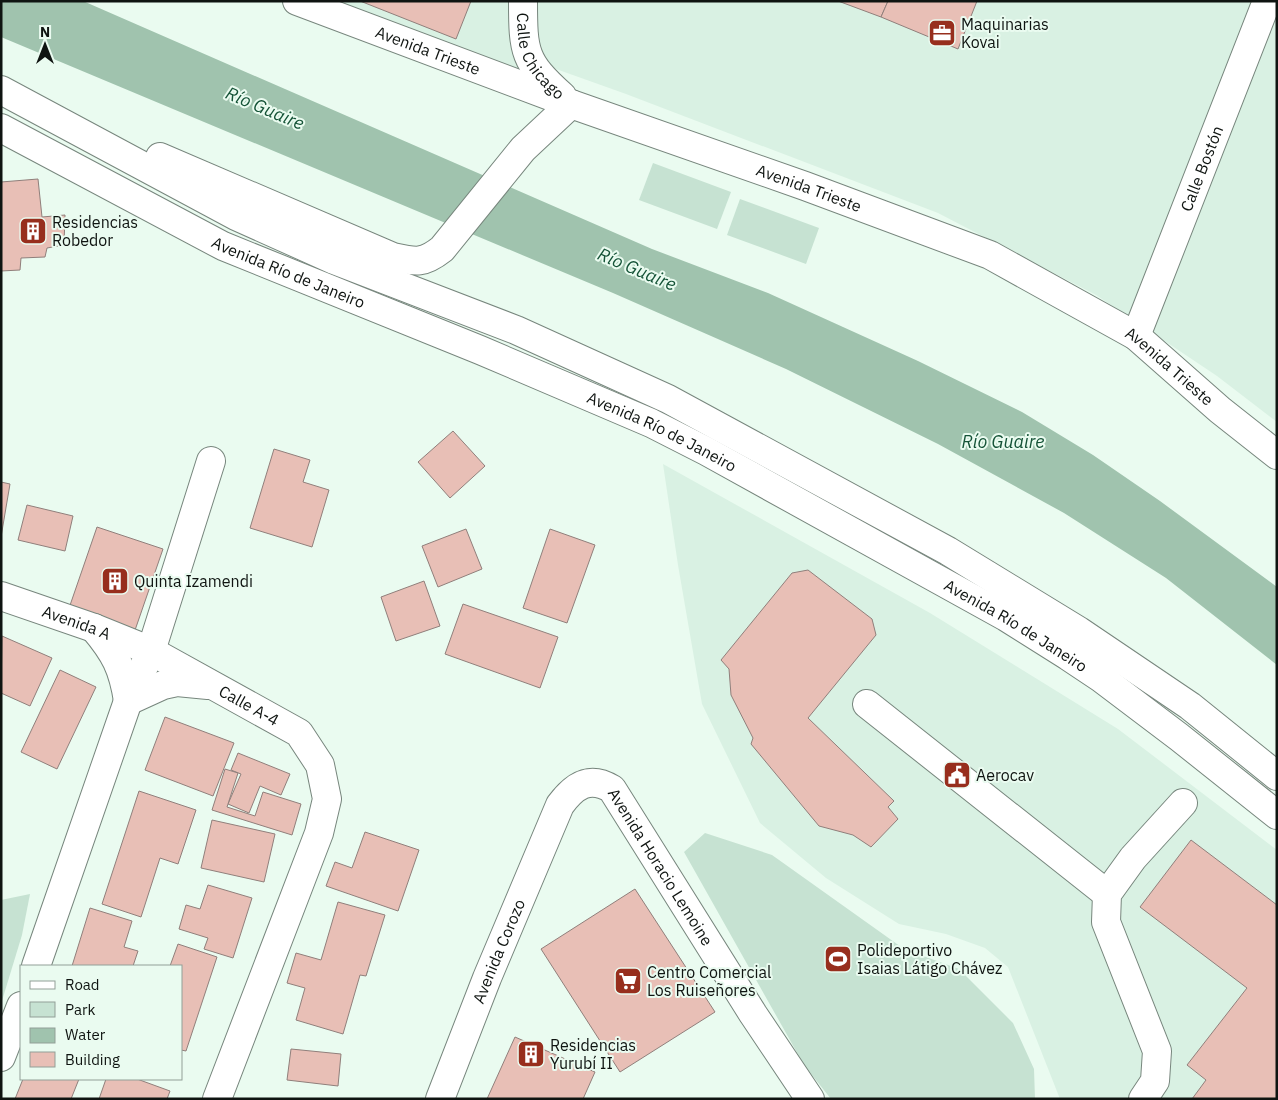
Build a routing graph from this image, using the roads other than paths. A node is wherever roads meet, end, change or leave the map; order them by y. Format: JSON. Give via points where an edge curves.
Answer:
{"nodes":[{"id":1,"x":297,"y":1,"type":"edge"},
{"id":2,"x":524,"y":1,"type":"edge"},
{"id":3,"x":1267,"y":1,"type":"edge"},
{"id":4,"x":1,"y":90,"type":"edge"},
{"id":5,"x":571,"y":104,"type":"junction"},
{"id":6,"x":33,"y":107,"type":"junction"},
{"id":7,"x":1,"y":128,"type":"edge"},
{"id":8,"x":1136,"y":336,"type":"junction"},
{"id":9,"x":1277,"y":455,"type":"edge"},
{"id":10,"x":211,"y":461,"type":"dead end"},
{"id":11,"x":1,"y":596,"type":"edge"},
{"id":12,"x":94,"y":628,"type":"junction"},
{"id":13,"x":150,"y":651,"type":"junction"},
{"id":14,"x":215,"y":686,"type":"junction"},
{"id":15,"x":128,"y":701,"type":"junction"},
{"id":16,"x":867,"y":704,"type":"dead end"},
{"id":17,"x":1277,"y":776,"type":"edge"},
{"id":18,"x":1183,"y":803,"type":"dead end"},
{"id":19,"x":560,"y":805,"type":"joint"},
{"id":20,"x":1277,"y":815,"type":"edge"},
{"id":21,"x":1107,"y":894,"type":"junction"},
{"id":22,"x":36,"y":965,"type":"edge"},
{"id":23,"x":20,"y":1009,"type":"edge"},
{"id":24,"x":1,"y":1057,"type":"edge"},
{"id":25,"x":219,"y":1097,"type":"edge"},
{"id":26,"x":440,"y":1099,"type":"edge"},
{"id":27,"x":810,"y":1099,"type":"edge"},
{"id":28,"x":1143,"y":1099,"type":"edge"}],
"edges":[{"from":1,"to":5,"type":"street","name":"Avenida Trieste"},
{"from":2,"to":5,"type":"street","name":"Calle Chicago","via":[[523,33],[529,61],[542,78]]},
{"from":3,"to":8,"type":"street","name":"Calle Bostón"},
{"from":4,"to":6,"type":"street","name":"Avenida Río de Janeiro"},
{"from":5,"to":6,"type":"street","via":[[523,149],[442,249],[430,259],[417,262],[393,257],[77,121]]},
{"from":5,"to":8,"type":"street","name":"Avenida Trieste","via":[[990,255]]},
{"from":6,"to":17,"type":"street","name":"Avenida Río de Janeiro","via":[[236,216],[334,260],[516,330],[668,399],[948,551],[1071,626],[1190,706]]},
{"from":7,"to":20,"type":"street","name":"Avenida Río de Janeiro","via":[[223,246],[480,350],[651,423],[706,451],[1006,618],[1068,656],[1179,737]]},
{"from":8,"to":9,"type":"street","name":"Avenida Trieste"},
{"from":10,"to":13,"type":"street"},
{"from":11,"to":12,"type":"street","name":"Avenida A"},
{"from":12,"to":13,"type":"street","name":"Avenida A"},
{"from":12,"to":15,"type":"street","via":[[113,650],[124,675]]},
{"from":13,"to":14,"type":"street","name":"Calle A-4"},
{"from":13,"to":15,"type":"street"},
{"from":14,"to":15,"type":"street","via":[[177,682]]},
{"from":14,"to":25,"type":"street","name":"Calle A-4","via":[[299,733],[320,765],[327,799],[319,833]]},
{"from":15,"to":22,"type":"street"},
{"from":16,"to":21,"type":"street"},
{"from":18,"to":21,"type":"street","via":[[1133,858]]},
{"from":19,"to":26,"type":"street","name":"Avenida Corozo"},
{"from":19,"to":27,"type":"street","name":"Avenida Horacio Lemoine","via":[[577,786],[598,783],[612,789]]},
{"from":21,"to":28,"type":"street","via":[[1106,922],[1157,1051],[1155,1080]]},
{"from":23,"to":24,"type":"street"}]}
